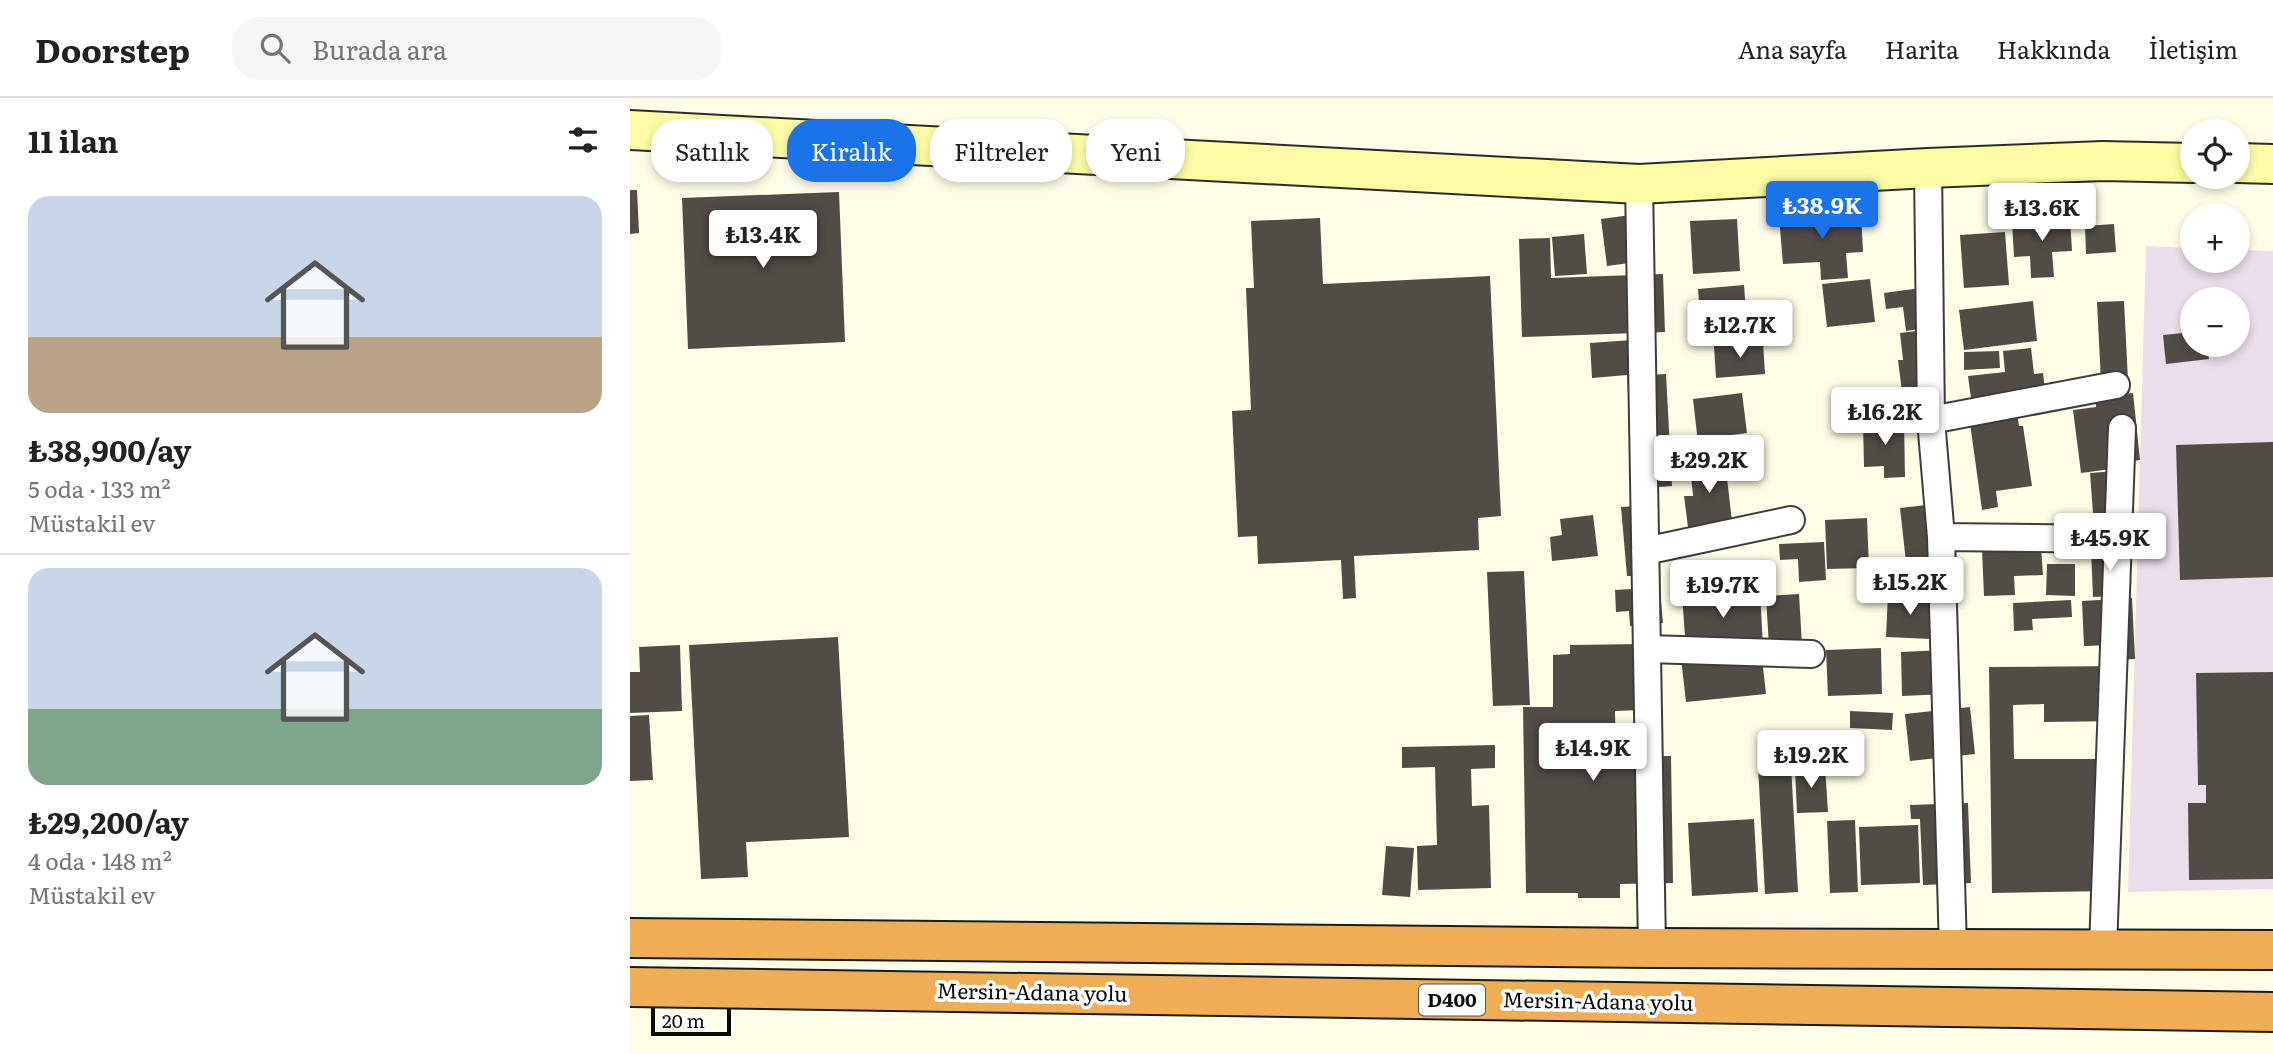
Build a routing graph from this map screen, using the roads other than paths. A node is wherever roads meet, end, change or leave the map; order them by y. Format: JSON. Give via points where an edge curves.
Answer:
{"nodes":[{"id":1,"x":630,"y":130,"type":"edge"},
{"id":2,"x":2180,"y":163,"type":"edge"},
{"id":3,"x":2250,"y":163,"type":"edge"},
{"id":4,"x":2273,"y":164,"type":"edge"},
{"id":5,"x":1928,"y":168,"type":"junction"},
{"id":6,"x":1639,"y":184,"type":"junction"},
{"id":7,"x":2116,"y":385,"type":"dead end"},
{"id":8,"x":1931,"y":419,"type":"junction"},
{"id":9,"x":2122,"y":428,"type":"dead end"},
{"id":10,"x":1791,"y":520,"type":"dead end"},
{"id":11,"x":1941,"y":537,"type":"junction"},
{"id":12,"x":2118,"y":539,"type":"junction"},
{"id":13,"x":1645,"y":551,"type":"junction"},
{"id":14,"x":1647,"y":649,"type":"junction"},
{"id":15,"x":1811,"y":654,"type":"dead end"},
{"id":16,"x":630,"y":938,"type":"edge"},
{"id":17,"x":1652,"y":948,"type":"junction"},
{"id":18,"x":1953,"y":949,"type":"junction"},
{"id":19,"x":2103,"y":949,"type":"junction"},
{"id":20,"x":2273,"y":950,"type":"edge"},
{"id":21,"x":630,"y":987,"type":"edge"},
{"id":22,"x":2273,"y":1012,"type":"edge"}],
"edges":[{"from":1,"to":6,"type":"main road"},
{"from":2,"to":5,"type":"main road"},
{"from":3,"to":4,"type":"main road"},
{"from":5,"to":6,"type":"main road"},
{"from":5,"to":8,"type":"street"},
{"from":6,"to":13,"type":"street"},
{"from":7,"to":8,"type":"street"},
{"from":8,"to":11,"type":"street"},
{"from":9,"to":12,"type":"street"},
{"from":10,"to":13,"type":"street"},
{"from":11,"to":12,"type":"street"},
{"from":11,"to":18,"type":"street"},
{"from":12,"to":19,"type":"street"},
{"from":13,"to":14,"type":"street"},
{"from":14,"to":15,"type":"street"},
{"from":14,"to":17,"type":"street"},
{"from":16,"to":17,"type":"highway"},
{"from":17,"to":18,"type":"highway"},
{"from":18,"to":19,"type":"highway"},
{"from":19,"to":20,"type":"highway"},
{"from":21,"to":22,"type":"highway","name":"Mersin-Adana yolu","number":"D400"}]}
